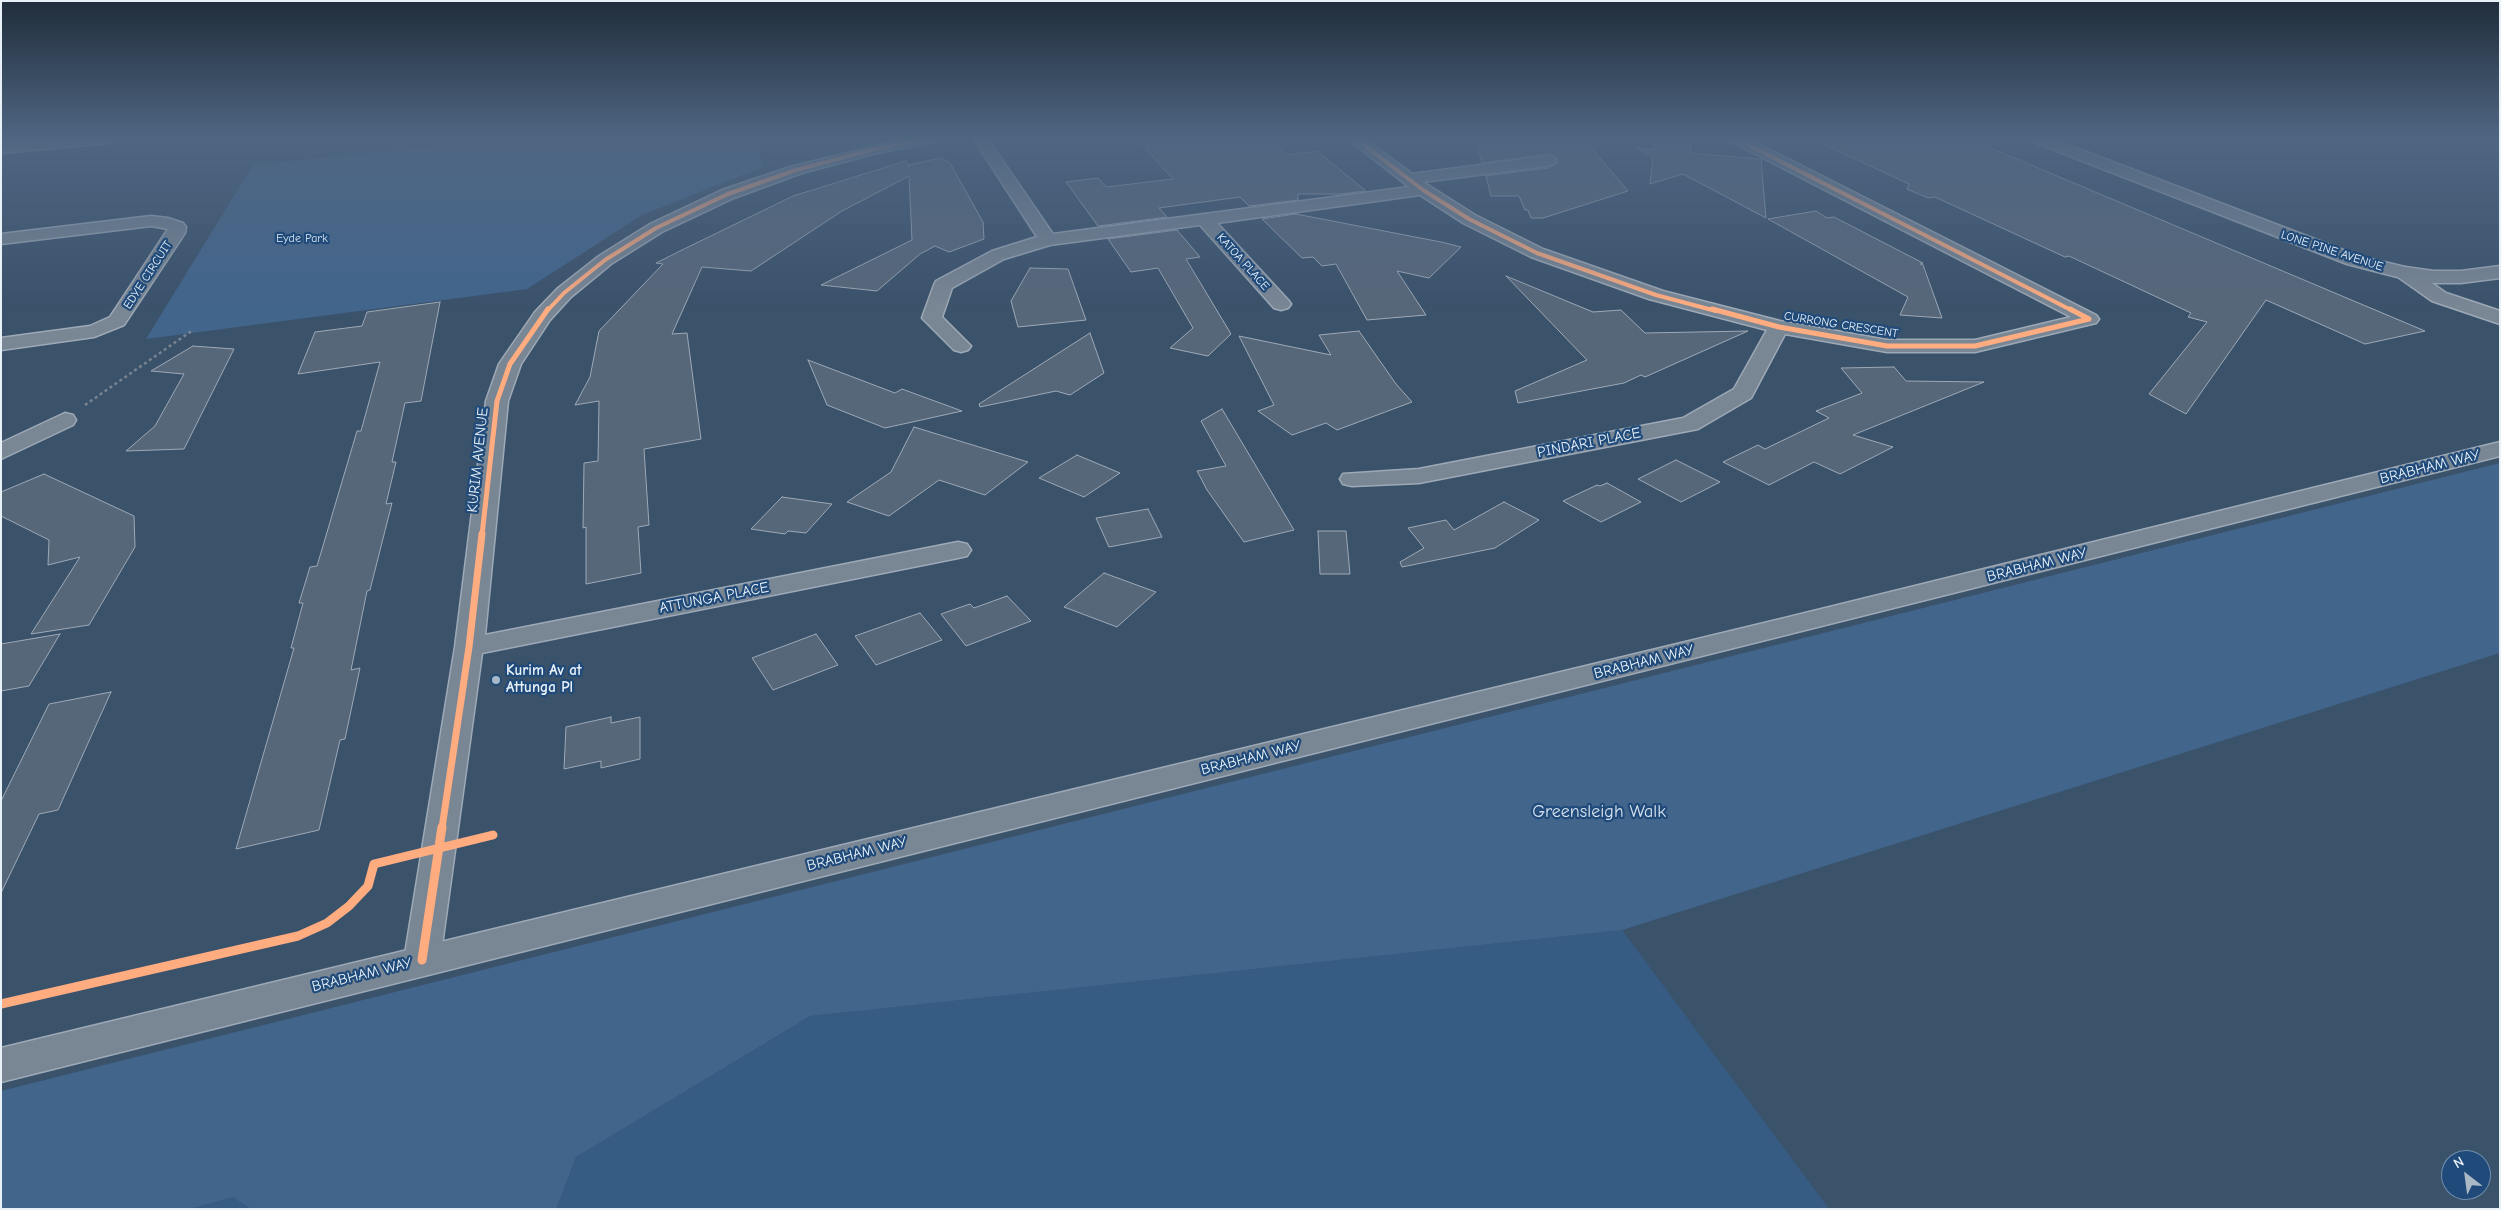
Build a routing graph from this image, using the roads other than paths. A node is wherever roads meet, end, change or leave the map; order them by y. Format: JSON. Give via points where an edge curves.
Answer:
{"nodes":[{"id":1,"x":727,"y":194,"type":"edge"},
{"id":2,"x":1018,"y":194,"type":"edge"},
{"id":3,"x":1359,"y":194,"type":"edge"},
{"id":4,"x":1431,"y":194,"type":"edge"},
{"id":5,"x":1845,"y":194,"type":"edge"},
{"id":6,"x":2180,"y":194,"type":"edge"},
{"id":7,"x":1205,"y":220,"type":"junction"},
{"id":8,"x":1,"y":239,"type":"edge"},
{"id":9,"x":1048,"y":240,"type":"junction"},
{"id":10,"x":2500,"y":272,"type":"edge"},
{"id":11,"x":2405,"y":273,"type":"junction"},
{"id":12,"x":1281,"y":304,"type":"dead end"},
{"id":13,"x":2500,"y":318,"type":"edge"},
{"id":14,"x":1780,"y":327,"type":"junction"},
{"id":15,"x":1,"y":344,"type":"edge"},
{"id":16,"x":961,"y":346,"type":"dead end"},
{"id":17,"x":65,"y":420,"type":"road end"},
{"id":18,"x":2500,"y":449,"type":"edge"},
{"id":19,"x":1,"y":452,"type":"edge"},
{"id":20,"x":1352,"y":479,"type":"dead end"},
{"id":21,"x":958,"y":550,"type":"dead end"},
{"id":22,"x":469,"y":647,"type":"junction"},
{"id":23,"x":422,"y":960,"type":"junction"},
{"id":24,"x":1,"y":1065,"type":"edge"}],
"edges":[{"from":1,"to":22,"type":"street","name":"KURIM AVENUE","via":[[656,228],[605,260],[564,293],[542,316],[510,364],[497,402]]},
{"from":2,"to":9,"type":"street"},
{"from":3,"to":7,"type":"street"},
{"from":4,"to":14,"type":"street","name":"CURRONG CRESCENT","via":[[1469,219],[1584,272],[1656,295]]},
{"from":5,"to":14,"type":"street","name":"CURRONG CRESCENT","via":[[2089,319],[1975,346],[1887,346]]},
{"from":6,"to":11,"type":"street","name":"LONE PINE AVENUE","via":[[2321,250]]},
{"from":7,"to":9,"type":"street"},
{"from":7,"to":12,"type":"street","name":"KATOA PLACE"},
{"from":8,"to":15,"type":"street","name":"EDYE CIRCUIT","via":[[151,221],[177,226],[176,233],[117,321],[94,331]]},
{"from":9,"to":16,"type":"street","via":[[998,255],[943,285],[932,318]]},
{"from":10,"to":11,"type":"street","name":"LONE PINE AVENUE","via":[[2461,277]]},
{"from":11,"to":13,"type":"street","name":"LONE PINE AVENUE","via":[[2440,296]]},
{"from":14,"to":20,"type":"street","name":"PINDARI PLACE","via":[[1744,394],[1690,424],[1419,476]]},
{"from":17,"to":19,"type":"street"},
{"from":18,"to":23,"type":"street","name":"BRABHAM WAY"},
{"from":21,"to":22,"type":"street","name":"ATTUNGA PLACE"},
{"from":22,"to":23,"type":"street","name":"KURIM AVENUE"},
{"from":23,"to":24,"type":"street","name":"BRABHAM WAY"}]}
